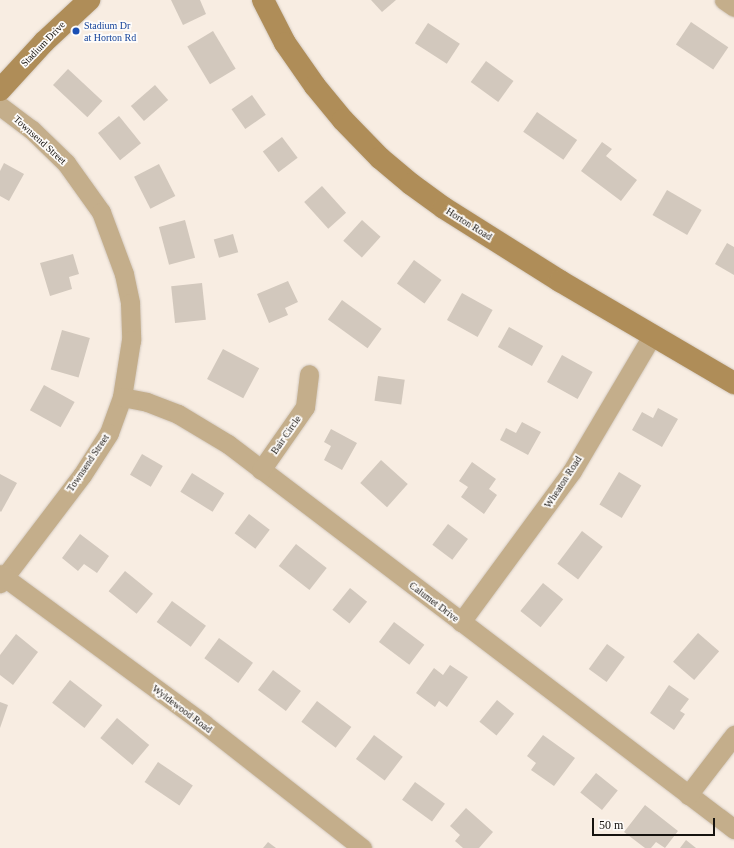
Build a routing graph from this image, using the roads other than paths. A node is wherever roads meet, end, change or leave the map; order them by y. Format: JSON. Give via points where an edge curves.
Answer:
{"nodes":[{"id":1,"x":89,"y":0,"type":"edge"},
{"id":2,"x":263,"y":0,"type":"edge"},
{"id":3,"x":724,"y":0,"type":"edge"},
{"id":4,"x":734,"y":7,"type":"edge"},
{"id":5,"x":0,"y":90,"type":"edge"},
{"id":6,"x":0,"y":106,"type":"edge"},
{"id":7,"x":653,"y":334,"type":"junction"},
{"id":8,"x":309,"y":374,"type":"dead end"},
{"id":9,"x":734,"y":383,"type":"edge"},
{"id":10,"x":122,"y":397,"type":"junction"},
{"id":11,"x":261,"y":470,"type":"junction"},
{"id":12,"x":2,"y":578,"type":"edge"},
{"id":13,"x":461,"y":622,"type":"junction"},
{"id":14,"x":734,"y":735,"type":"edge"},
{"id":15,"x":688,"y":795,"type":"junction"},
{"id":16,"x":734,"y":829,"type":"edge"},
{"id":17,"x":362,"y":848,"type":"edge"}],
"edges":[{"from":1,"to":5,"type":"street","name":"Stadium Drive","via":[[44,42]]},
{"from":2,"to":7,"type":"street","name":"Horton Road","via":[[285,43],[315,86],[380,158],[444,208],[560,281]]},
{"from":3,"to":4,"type":"street"},
{"from":6,"to":10,"type":"street","name":"Townsend Street","via":[[31,129],[66,163],[101,212],[109,229],[121,258],[130,304],[130,356]]},
{"from":7,"to":9,"type":"street","name":"Horton Road"},
{"from":7,"to":13,"type":"street","name":"Wheaton Road","via":[[572,471]]},
{"from":8,"to":11,"type":"street","name":"Bair Circle","via":[[305,407]]},
{"from":10,"to":11,"type":"street","name":"Calumet Drive","via":[[148,402],[193,422]]},
{"from":10,"to":12,"type":"street","name":"Townsend Street","via":[[101,448]]},
{"from":11,"to":13,"type":"street","name":"Calumet Drive"},
{"from":12,"to":17,"type":"street","name":"Wyldewood Road","via":[[204,724]]},
{"from":13,"to":15,"type":"street","name":"Calumet Drive"},
{"from":14,"to":15,"type":"street"},
{"from":15,"to":16,"type":"street","name":"Calumet Drive"}]}
